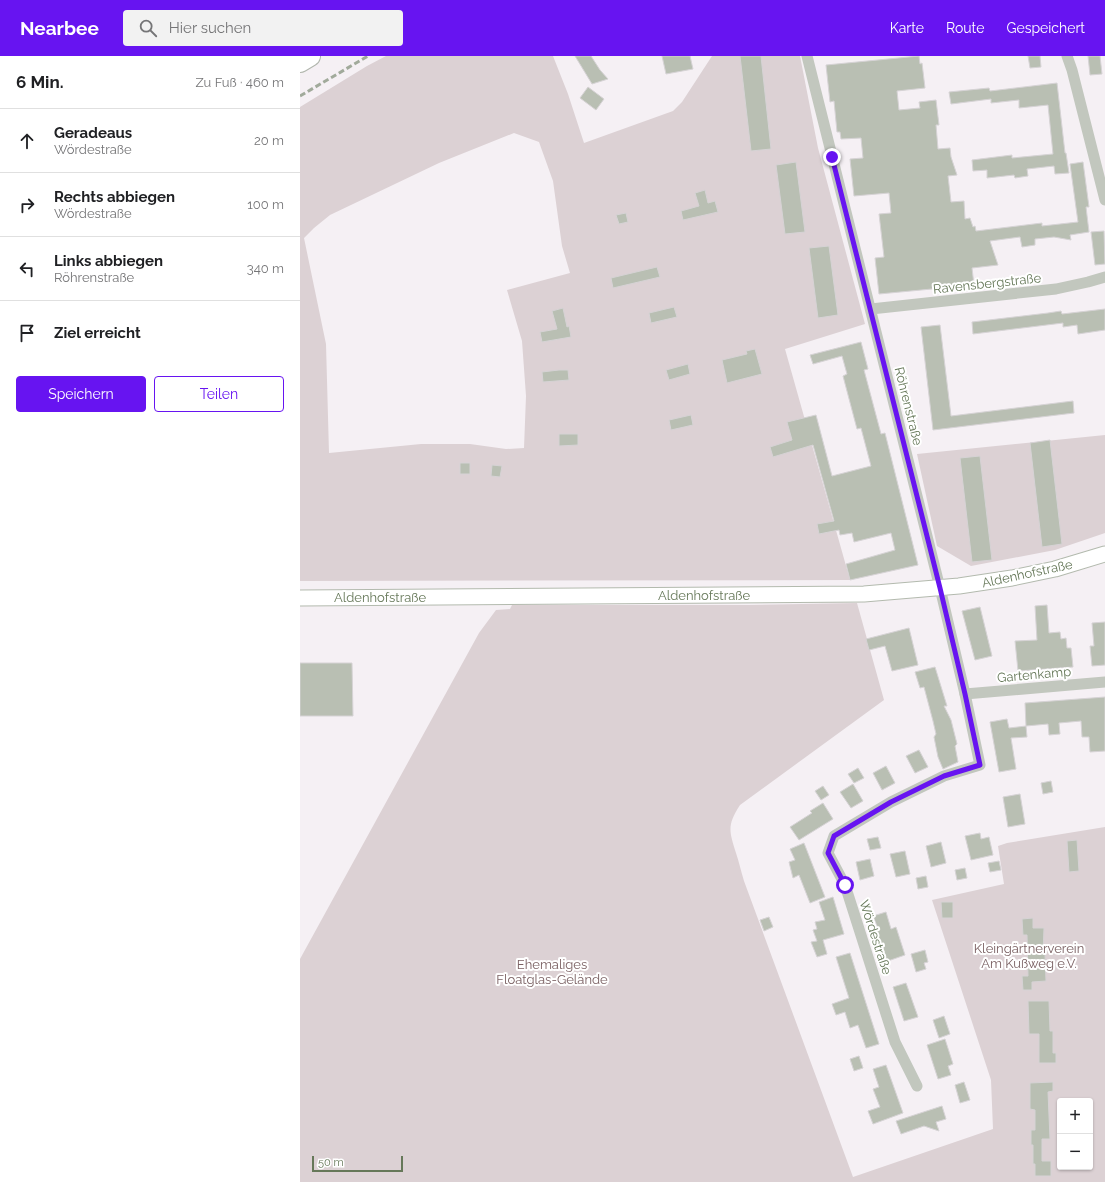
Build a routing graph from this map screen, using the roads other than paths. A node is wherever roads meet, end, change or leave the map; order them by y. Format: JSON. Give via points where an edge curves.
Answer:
{"nodes":[{"id":1,"x":310,"y":56,"type":"edge"},
{"id":2,"x":807,"y":56,"type":"edge"},
{"id":3,"x":1066,"y":56,"type":"edge"},
{"id":4,"x":300,"y":62,"type":"edge"},
{"id":5,"x":1105,"y":200,"type":"edge"},
{"id":6,"x":1105,"y":276,"type":"edge"},
{"id":7,"x":871,"y":310,"type":"junction"},
{"id":8,"x":1105,"y":554,"type":"edge"},
{"id":9,"x":940,"y":588,"type":"junction"},
{"id":10,"x":300,"y":598,"type":"edge"},
{"id":11,"x":1105,"y":682,"type":"edge"},
{"id":12,"x":965,"y":694,"type":"junction"},
{"id":13,"x":980,"y":765,"type":"joint"},
{"id":14,"x":917,"y":1086,"type":"dead end"}],
"edges":[{"from":1,"to":4,"type":"highway"},
{"from":2,"to":7,"type":"street","name":"Röhrenstraße"},
{"from":3,"to":5,"type":"street"},
{"from":6,"to":7,"type":"street","name":"Ravensbergstraße","via":[[1056,289]]},
{"from":7,"to":9,"type":"street","name":"Röhrenstraße"},
{"from":8,"to":9,"type":"street","name":"Aldenhofstraße","via":[[1055,569],[1012,578]]},
{"from":9,"to":10,"type":"street","name":"Aldenhofstraße","via":[[864,594]]},
{"from":9,"to":12,"type":"street","name":"Röhrenstraße"},
{"from":11,"to":12,"type":"street","name":"Gartenkamp"},
{"from":12,"to":13,"type":"street","name":"Röhrenstraße"},
{"from":13,"to":14,"type":"street","name":"Wördestraße","via":[[944,776],[891,802],[834,836],[828,853],[845,885],[895,1042]]}]}
